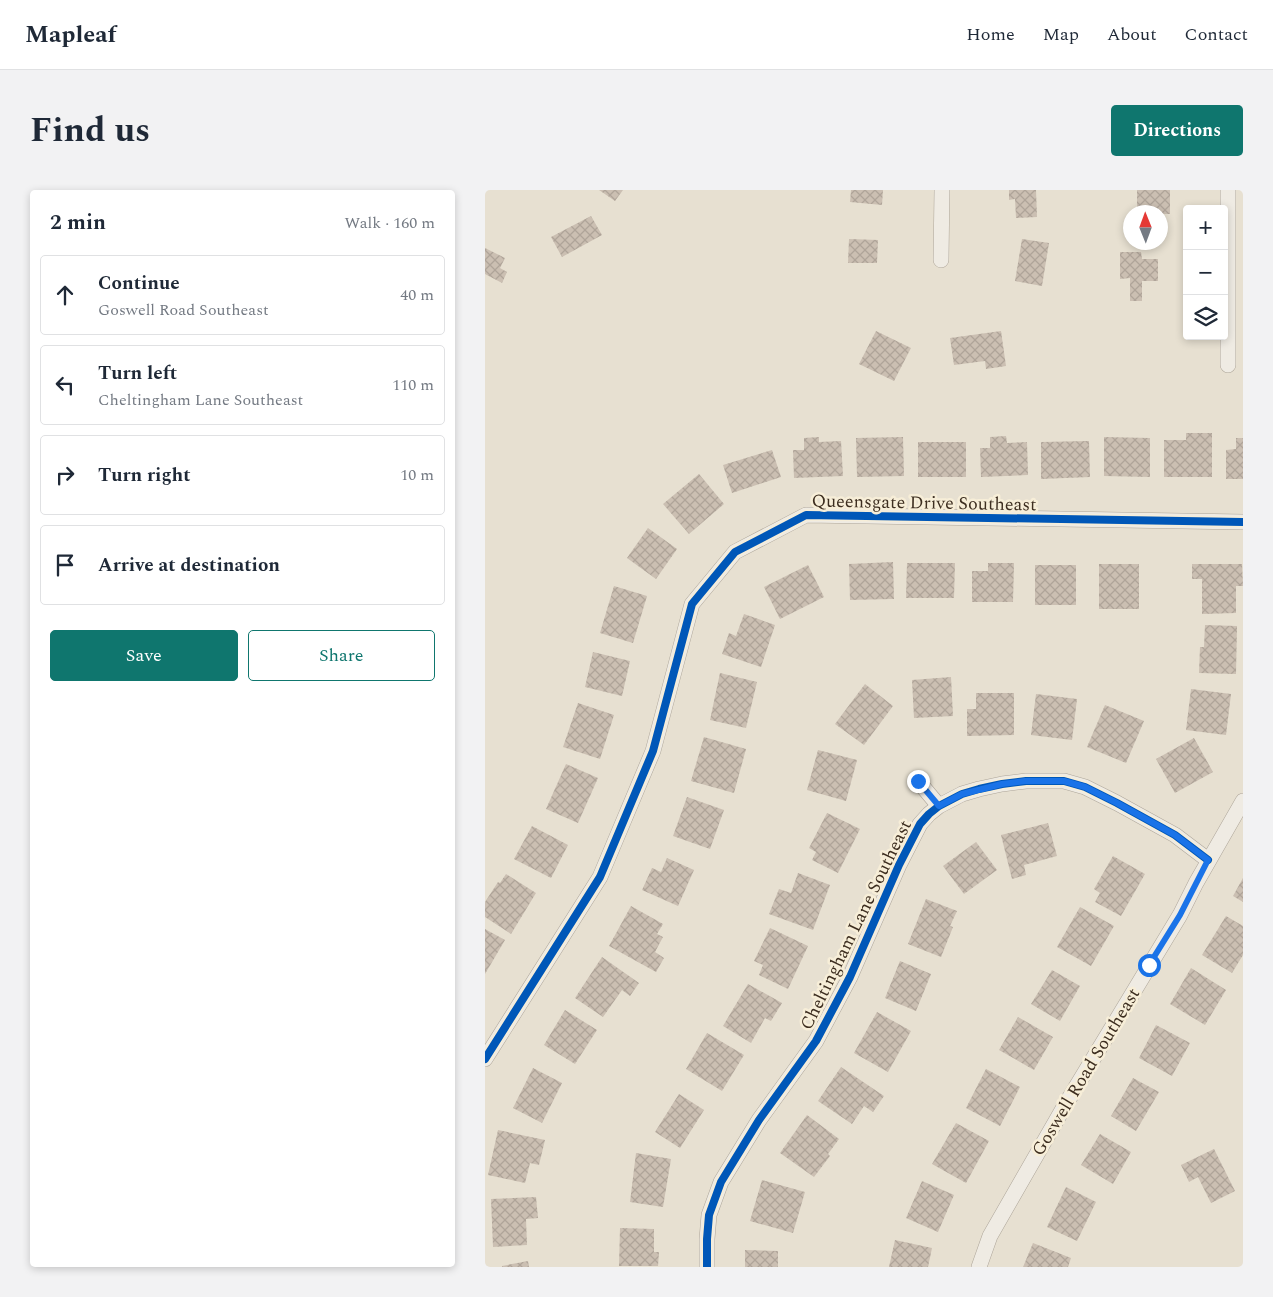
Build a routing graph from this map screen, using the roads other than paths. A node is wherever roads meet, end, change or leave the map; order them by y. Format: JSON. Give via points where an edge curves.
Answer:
{"nodes":[{"id":1,"x":942,"y":190,"type":"edge"},
{"id":2,"x":1228,"y":190,"type":"edge"},
{"id":3,"x":941,"y":260,"type":"dead end"},
{"id":4,"x":1228,"y":365,"type":"dead end"},
{"id":5,"x":1243,"y":522,"type":"edge"},
{"id":6,"x":918,"y":781,"type":"dead end"},
{"id":7,"x":1243,"y":801,"type":"edge"},
{"id":8,"x":939,"y":806,"type":"junction"},
{"id":9,"x":1208,"y":860,"type":"junction"},
{"id":10,"x":485,"y":1059,"type":"edge"},
{"id":11,"x":707,"y":1267,"type":"edge"},
{"id":12,"x":979,"y":1267,"type":"edge"}],
"edges":[{"from":1,"to":3,"type":"street"},
{"from":2,"to":4,"type":"street"},
{"from":5,"to":10,"type":"street","name":"Queensgate Drive Southeast","via":[[806,515],[735,552],[692,604],[653,751],[600,877]]},
{"from":6,"to":8,"type":"street"},
{"from":7,"to":9,"type":"street","name":"Goswell Road Southeast"},
{"from":8,"to":9,"type":"street","name":"Cheltingham Lane Southeast","via":[[962,794],[1002,784],[1064,781],[1085,787],[1117,803],[1175,835]]},
{"from":8,"to":11,"type":"street","name":"Cheltingham Lane Southeast","via":[[920,824],[850,977],[816,1041],[759,1120],[721,1182],[709,1215]]},
{"from":9,"to":12,"type":"street","name":"Goswell Road Southeast","via":[[1180,915],[990,1236]]}]}
